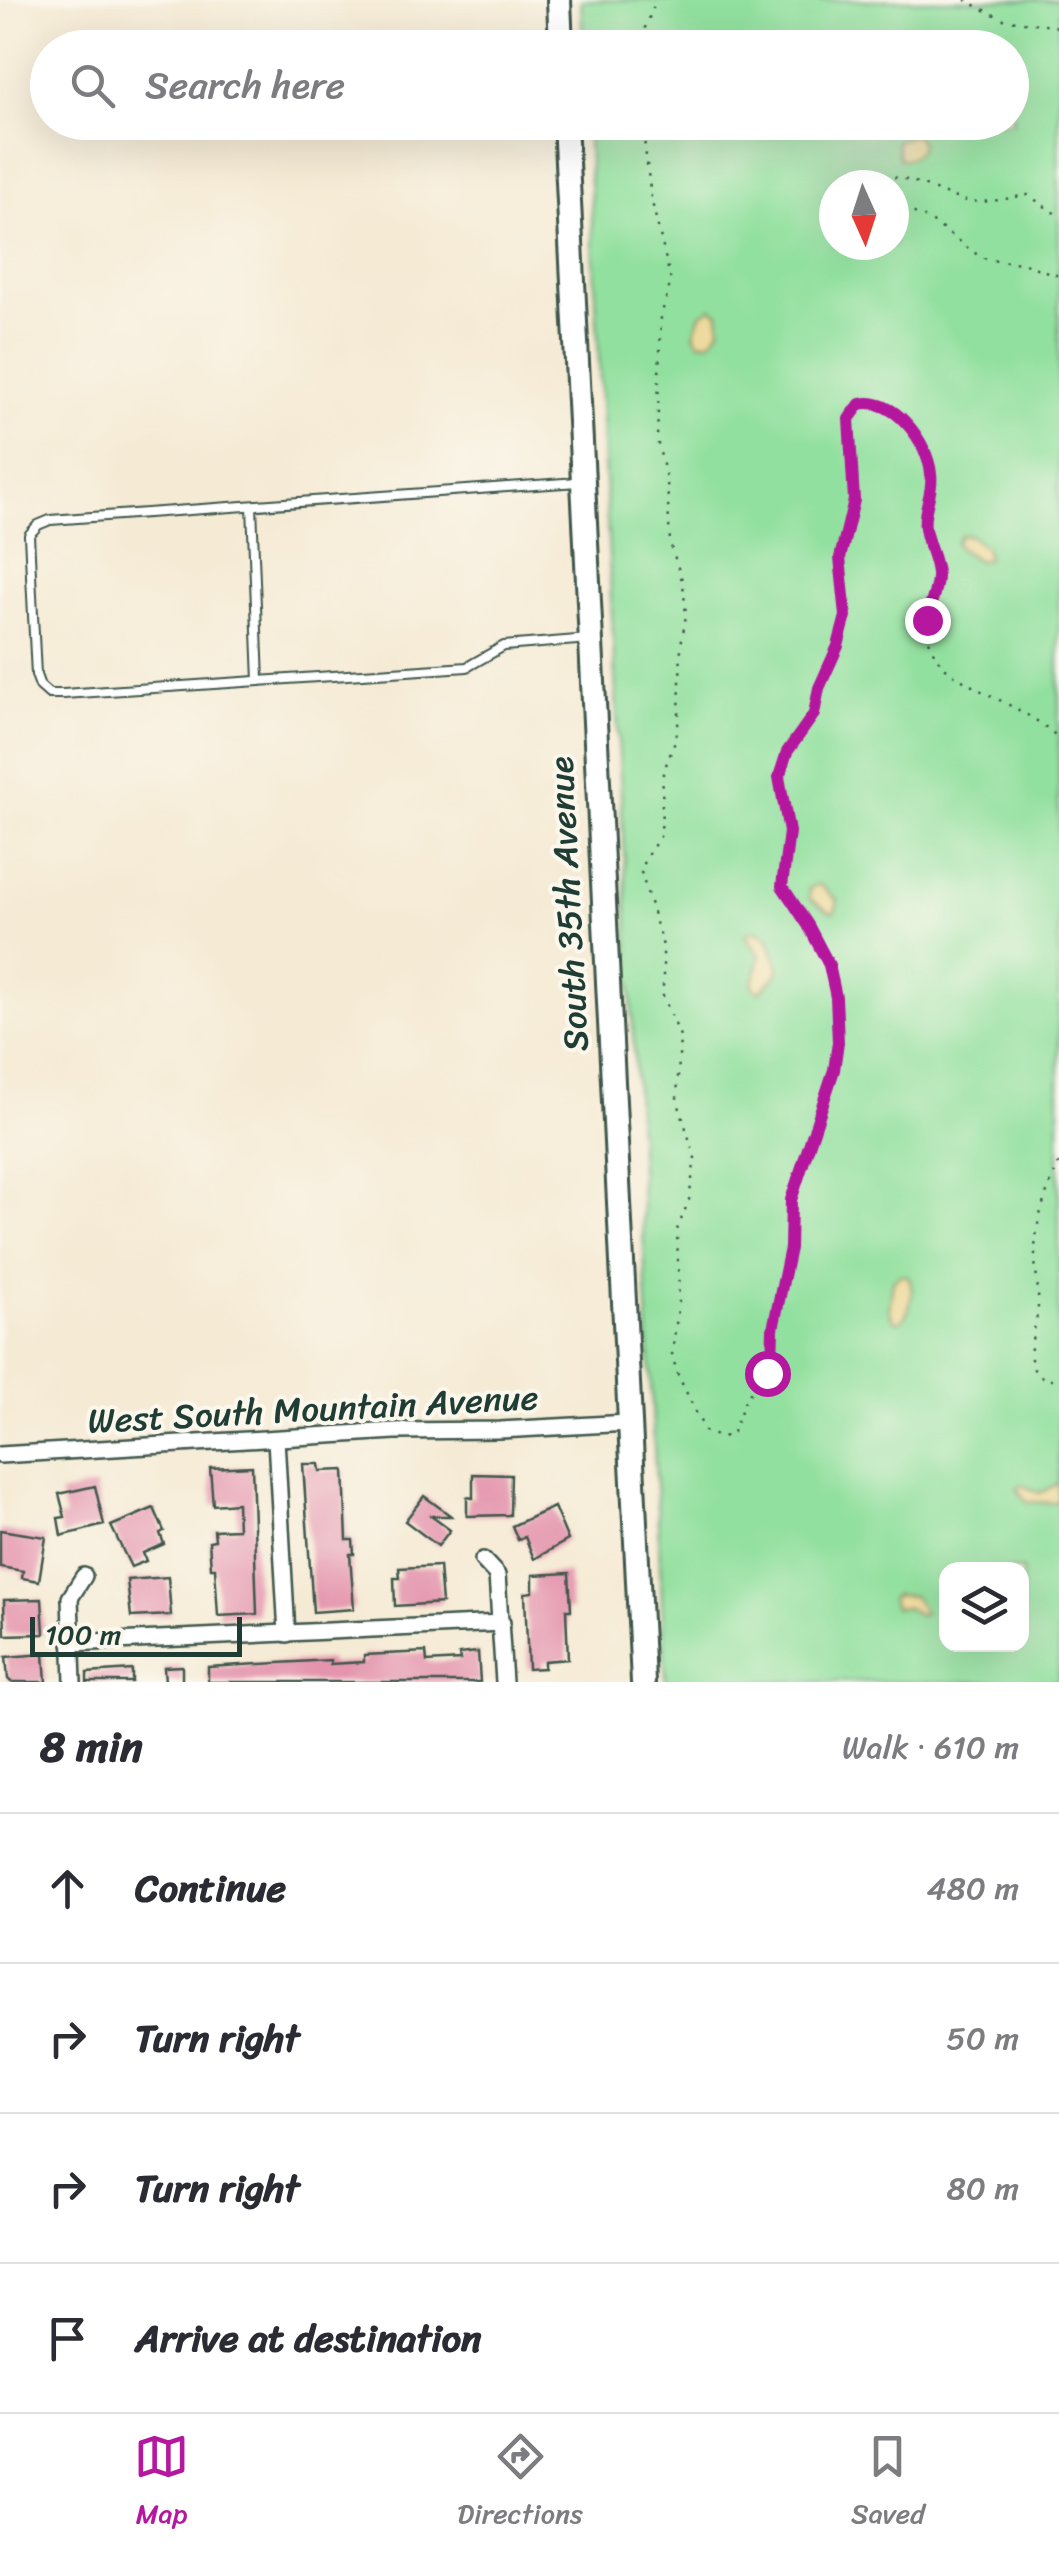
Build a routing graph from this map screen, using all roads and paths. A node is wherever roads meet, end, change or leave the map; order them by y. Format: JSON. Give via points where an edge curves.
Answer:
{"nodes":[{"id":1,"x":559,"y":0,"type":"edge"},
{"id":2,"x":656,"y":0,"type":"edge"},
{"id":3,"x":965,"y":0,"type":"edge"},
{"id":4,"x":1059,"y":27,"type":"edge"},
{"id":5,"x":560,"y":30,"type":"edge"},
{"id":6,"x":644,"y":30,"type":"edge"},
{"id":7,"x":566,"y":140,"type":"edge"},
{"id":8,"x":644,"y":140,"type":"edge"},
{"id":9,"x":909,"y":180,"type":"edge"},
{"id":10,"x":909,"y":211,"type":"edge"},
{"id":11,"x":1059,"y":216,"type":"edge"},
{"id":12,"x":1059,"y":276,"type":"edge"},
{"id":13,"x":582,"y":482,"type":"junction"},
{"id":14,"x":252,"y":506,"type":"junction"},
{"id":15,"x":590,"y":639,"type":"junction"},
{"id":16,"x":259,"y":680,"type":"junction"},
{"id":17,"x":1059,"y":739,"type":"edge"},
{"id":18,"x":1059,"y":1163,"type":"edge"},
{"id":19,"x":1059,"y":1381,"type":"edge"},
{"id":20,"x":629,"y":1423,"type":"junction"},
{"id":21,"x":276,"y":1439,"type":"junction"},
{"id":22,"x":0,"y":1455,"type":"edge"},
{"id":23,"x":483,"y":1560,"type":"dead end"},
{"id":24,"x":84,"y":1576,"type":"dead end"},
{"id":25,"x":502,"y":1623,"type":"junction"},
{"id":26,"x":287,"y":1634,"type":"junction"},
{"id":27,"x":72,"y":1643,"type":"junction"},
{"id":28,"x":73,"y":1682,"type":"edge"},
{"id":29,"x":504,"y":1682,"type":"edge"},
{"id":30,"x":643,"y":1682,"type":"edge"}],
"edges":[{"from":1,"to":5,"type":"main road"},
{"from":2,"to":6,"type":"path"},
{"from":3,"to":4,"type":"path","via":[[1003,19]]},
{"from":7,"to":13,"type":"main road","name":"South 35th Avenue"},
{"from":8,"to":17,"type":"path","via":[[670,280],[661,316],[657,440],[686,615],[680,718],[663,773],[661,835],[641,872],[663,946],[663,996],[680,1036],[677,1098],[695,1158],[676,1230],[679,1301],[672,1354],[712,1436],[733,1432],[744,1400],[772,1364],[791,1200],[837,1056],[829,965],[782,886],[789,832],[779,777],[787,752],[814,714],[846,616],[840,558],[854,500],[849,419],[860,404],[880,404],[900,418],[921,444],[932,474],[925,530],[937,574],[927,620],[939,662]]},
{"from":9,"to":11,"type":"path","via":[[979,203],[1028,195]]},
{"from":10,"to":12,"type":"path","via":[[978,256]]},
{"from":13,"to":14,"type":"lane"},
{"from":13,"to":15,"type":"main road","name":"South 35th Avenue"},
{"from":14,"to":16,"type":"lane"},
{"from":14,"to":16,"type":"lane","via":[[50,520],[29,535],[28,550],[36,675],[49,694]]},
{"from":15,"to":16,"type":"lane","via":[[504,646],[467,667]]},
{"from":15,"to":20,"type":"main road","name":"South 35th Avenue"},
{"from":18,"to":19,"type":"path","via":[[1038,1221],[1032,1348],[1038,1375]]},
{"from":20,"to":21,"type":"street","name":"West South Mountain Avenue"},
{"from":20,"to":30,"type":"main road","name":"South 35th Avenue"},
{"from":21,"to":22,"type":"street","name":"West South Mountain Avenue"},
{"from":21,"to":26,"type":"street"},
{"from":23,"to":25,"type":"street","via":[[497,1575]]},
{"from":24,"to":27,"type":"street","via":[[70,1598]]},
{"from":25,"to":26,"type":"street"},
{"from":25,"to":29,"type":"street"},
{"from":26,"to":27,"type":"street"},
{"from":27,"to":28,"type":"street"}]}
